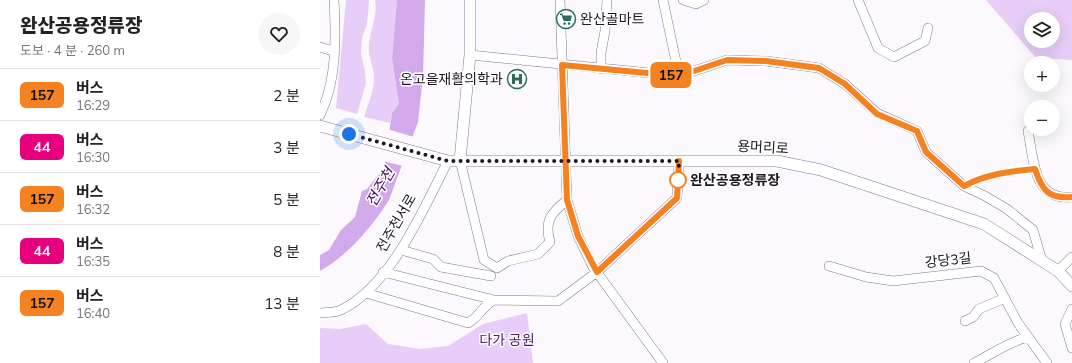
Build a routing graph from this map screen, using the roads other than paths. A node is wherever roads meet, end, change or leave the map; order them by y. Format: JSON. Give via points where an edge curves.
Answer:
{"nodes":[{"id":1,"x":334,"y":0,"type":"edge"},
{"id":2,"x":470,"y":0,"type":"edge"},
{"id":3,"x":560,"y":0,"type":"edge"},
{"id":4,"x":607,"y":0,"type":"edge"},
{"id":5,"x":663,"y":0,"type":"edge"},
{"id":6,"x":683,"y":0,"type":"edge"},
{"id":7,"x":704,"y":0,"type":"edge"},
{"id":8,"x":858,"y":0,"type":"edge"},
{"id":9,"x":928,"y":28,"type":"dead end"},
{"id":10,"x":320,"y":47,"type":"edge"},
{"id":11,"x":333,"y":51,"type":"junction"},
{"id":12,"x":470,"y":55,"type":"junction"},
{"id":13,"x":562,"y":65,"type":"junction"},
{"id":14,"x":601,"y":69,"type":"junction"},
{"id":15,"x":679,"y":76,"type":"junction"},
{"id":16,"x":320,"y":115,"type":"edge"},
{"id":17,"x":325,"y":128,"type":"edge"},
{"id":18,"x":1029,"y":136,"type":"edge"},
{"id":19,"x":460,"y":160,"type":"junction"},
{"id":20,"x":448,"y":161,"type":"junction"},
{"id":21,"x":565,"y":161,"type":"junction"},
{"id":22,"x":679,"y":161,"type":"junction"},
{"id":23,"x":1035,"y":169,"type":"junction"},
{"id":24,"x":964,"y":186,"type":"junction"},
{"id":25,"x":1072,"y":197,"type":"edge"},
{"id":26,"x":567,"y":200,"type":"junction"},
{"id":27,"x":401,"y":250,"type":"junction"},
{"id":28,"x":1072,"y":257,"type":"edge"},
{"id":29,"x":1042,"y":261,"type":"junction"},
{"id":30,"x":829,"y":266,"type":"dead end"},
{"id":31,"x":1058,"y":271,"type":"junction"},
{"id":32,"x":383,"y":272,"type":"junction"},
{"id":33,"x":597,"y":272,"type":"junction"},
{"id":34,"x":491,"y":276,"type":"dead end"},
{"id":35,"x":1072,"y":286,"type":"edge"},
{"id":36,"x":366,"y":293,"type":"junction"},
{"id":37,"x":1005,"y":298,"type":"junction"},
{"id":38,"x":494,"y":300,"type":"junction"},
{"id":39,"x":1072,"y":309,"type":"edge"},
{"id":40,"x":320,"y":313,"type":"edge"},
{"id":41,"x":965,"y":320,"type":"dead end"},
{"id":42,"x":1028,"y":337,"type":"junction"},
{"id":43,"x":1072,"y":348,"type":"edge"},
{"id":44,"x":662,"y":363,"type":"edge"},
{"id":45,"x":974,"y":363,"type":"edge"},
{"id":46,"x":1047,"y":363,"type":"edge"}],
"edges":[{"from":1,"to":11,"type":"street"},
{"from":2,"to":12,"type":"street"},
{"from":3,"to":13,"type":"street"},
{"from":4,"to":14,"type":"street"},
{"from":5,"to":15,"type":"street"},
{"from":6,"to":7,"type":"street","via":[[696,4]]},
{"from":8,"to":9,"type":"street","via":[[878,48],[894,57],[925,40]]},
{"from":10,"to":11,"type":"street"},
{"from":11,"to":16,"type":"street","via":[[330,89]]},
{"from":12,"to":13,"type":"street"},
{"from":12,"to":19,"type":"street"},
{"from":13,"to":14,"type":"street"},
{"from":13,"to":21,"type":"street"},
{"from":14,"to":15,"type":"street"},
{"from":15,"to":24,"type":"street","via":[[727,60],[766,61],[819,68],[845,84],[877,114],[917,131],[926,152]]},
{"from":17,"to":20,"type":"street","name":"용머리로"},
{"from":18,"to":23,"type":"street"},
{"from":19,"to":20,"type":"street","name":"용머리로"},
{"from":19,"to":21,"type":"street","name":"용머리로"},
{"from":19,"to":26,"type":"street","via":[[484,260],[497,268],[508,261],[538,254],[550,242],[546,230],[552,212]]},
{"from":20,"to":27,"type":"street","name":"전주천서로"},
{"from":21,"to":22,"type":"street","name":"용머리로"},
{"from":21,"to":26,"type":"street"},
{"from":22,"to":29,"type":"street","name":"용머리로","via":[[777,161],[821,170],[984,224]]},
{"from":22,"to":33,"type":"street","via":[[677,198]]},
{"from":23,"to":24,"type":"lane","via":[[1013,171],[976,180]]},
{"from":23,"to":25,"type":"street","via":[[1041,184],[1048,192],[1056,197]]},
{"from":24,"to":29,"type":"street","via":[[1007,209],[1033,230]]},
{"from":26,"to":33,"type":"street","via":[[578,236]]},
{"from":27,"to":32,"type":"street","name":"전주천서로"},
{"from":27,"to":34,"type":"street","via":[[433,259],[441,267]]},
{"from":28,"to":31,"type":"street"},
{"from":29,"to":31,"type":"street","name":"용머리로"},
{"from":30,"to":37,"type":"street","name":"강당3길","via":[[866,277],[893,281],[981,271],[994,278]]},
{"from":31,"to":35,"type":"street","name":"용머리로"},
{"from":32,"to":36,"type":"street","name":"전주천서로"},
{"from":32,"to":38,"type":"street"},
{"from":33,"to":38,"type":"street","via":[[558,301]]},
{"from":33,"to":44,"type":"street"},
{"from":36,"to":38,"type":"street","via":[[468,323],[475,320],[485,305]]},
{"from":36,"to":40,"type":"street","name":"전주천서로","via":[[340,311]]},
{"from":37,"to":41,"type":"street","via":[[980,309],[973,318]]},
{"from":37,"to":42,"type":"street","name":"강당3길"},
{"from":39,"to":43,"type":"street","via":[[1065,324]]},
{"from":42,"to":45,"type":"street","via":[[1015,340]]},
{"from":42,"to":46,"type":"street","name":"강당3길"}]}
